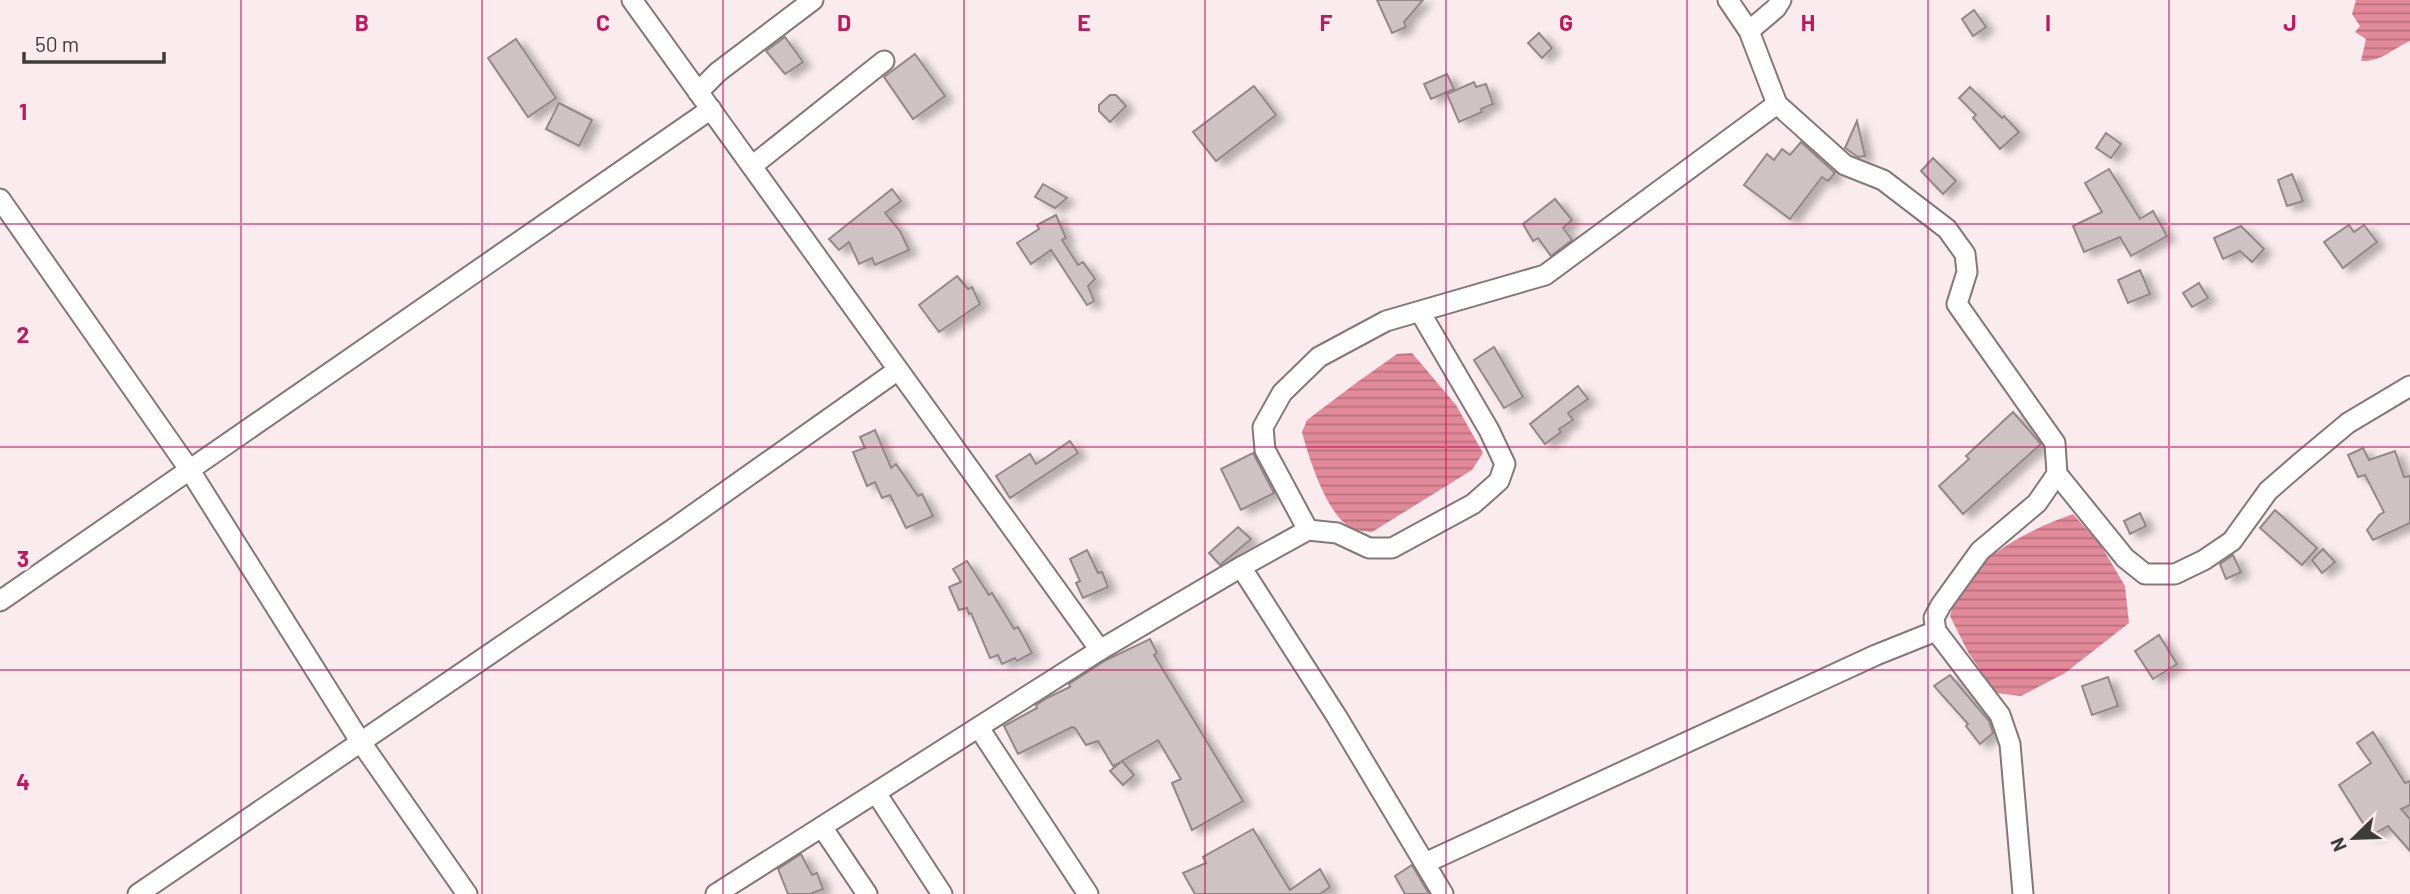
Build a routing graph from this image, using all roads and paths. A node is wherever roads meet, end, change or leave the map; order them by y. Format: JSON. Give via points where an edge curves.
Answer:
{"nodes":[{"id":1,"x":632,"y":0,"type":"edge"},
{"id":2,"x":813,"y":0,"type":"edge"},
{"id":3,"x":1728,"y":0,"type":"edge"},
{"id":4,"x":1781,"y":0,"type":"edge"},
{"id":5,"x":1749,"y":30,"type":"junction"},
{"id":6,"x":884,"y":61,"type":"dead end"},
{"id":7,"x":698,"y":92,"type":"junction"},
{"id":8,"x":1777,"y":104,"type":"junction"},
{"id":9,"x":711,"y":110,"type":"junction"},
{"id":10,"x":752,"y":166,"type":"junction"},
{"id":11,"x":0,"y":199,"type":"edge"},
{"id":12,"x":1420,"y":312,"type":"junction"},
{"id":13,"x":898,"y":370,"type":"junction"},
{"id":14,"x":2410,"y":386,"type":"edge"},
{"id":15,"x":189,"y":469,"type":"junction"},
{"id":16,"x":2057,"y":474,"type":"junction"},
{"id":17,"x":1308,"y":530,"type":"junction"},
{"id":18,"x":1241,"y":567,"type":"junction"},
{"id":19,"x":0,"y":601,"type":"edge"},
{"id":20,"x":1936,"y":631,"type":"junction"},
{"id":21,"x":1100,"y":650,"type":"junction"},
{"id":22,"x":979,"y":727,"type":"junction"},
{"id":23,"x":360,"y":741,"type":"junction"},
{"id":24,"x":876,"y":793,"type":"junction"},
{"id":25,"x":822,"y":827,"type":"junction"},
{"id":26,"x":1425,"y":863,"type":"junction"},
{"id":27,"x":138,"y":894,"type":"edge"},
{"id":28,"x":467,"y":894,"type":"edge"},
{"id":29,"x":716,"y":894,"type":"edge"},
{"id":30,"x":867,"y":894,"type":"edge"},
{"id":31,"x":942,"y":894,"type":"edge"},
{"id":32,"x":1088,"y":894,"type":"edge"},
{"id":33,"x":1443,"y":894,"type":"edge"},
{"id":34,"x":2023,"y":894,"type":"edge"}],
"edges":[{"from":1,"to":7,"type":"street"},
{"from":2,"to":7,"type":"street"},
{"from":3,"to":5,"type":"street"},
{"from":4,"to":5,"type":"street"},
{"from":5,"to":8,"type":"street"},
{"from":6,"to":10,"type":"street"},
{"from":7,"to":9,"type":"street"},
{"from":8,"to":12,"type":"street","via":[[1545,275]]},
{"from":8,"to":16,"type":"street","via":[[1845,165],[1883,180],[1947,229],[1965,254],[1967,272],[1957,304],[2055,443]]},
{"from":9,"to":10,"type":"street"},
{"from":9,"to":15,"type":"street"},
{"from":10,"to":13,"type":"street"},
{"from":11,"to":15,"type":"street"},
{"from":12,"to":17,"type":"street","via":[[1387,321],[1319,357],[1282,393],[1264,427],[1265,450]]},
{"from":12,"to":17,"type":"street","via":[[1505,464],[1499,481],[1473,504],[1391,548],[1369,548],[1337,533]]},
{"from":13,"to":21,"type":"street"},
{"from":13,"to":23,"type":"street"},
{"from":14,"to":16,"type":"street","via":[[2348,424],[2267,491],[2232,541],[2175,574],[2145,574],[2124,558]]},
{"from":15,"to":19,"type":"street"},
{"from":15,"to":23,"type":"street"},
{"from":16,"to":20,"type":"street","via":[[2037,503],[1980,551],[1941,605],[1934,618]]},
{"from":17,"to":18,"type":"street"},
{"from":18,"to":21,"type":"street"},
{"from":18,"to":26,"type":"street"},
{"from":20,"to":26,"type":"street"},
{"from":20,"to":34,"type":"street","via":[[2000,715],[2010,744]]},
{"from":21,"to":22,"type":"street"},
{"from":22,"to":24,"type":"street"},
{"from":22,"to":32,"type":"street"},
{"from":23,"to":27,"type":"street"},
{"from":23,"to":28,"type":"street"},
{"from":24,"to":25,"type":"street"},
{"from":24,"to":31,"type":"street"},
{"from":25,"to":29,"type":"street"},
{"from":25,"to":30,"type":"street"},
{"from":26,"to":33,"type":"street"}]}
